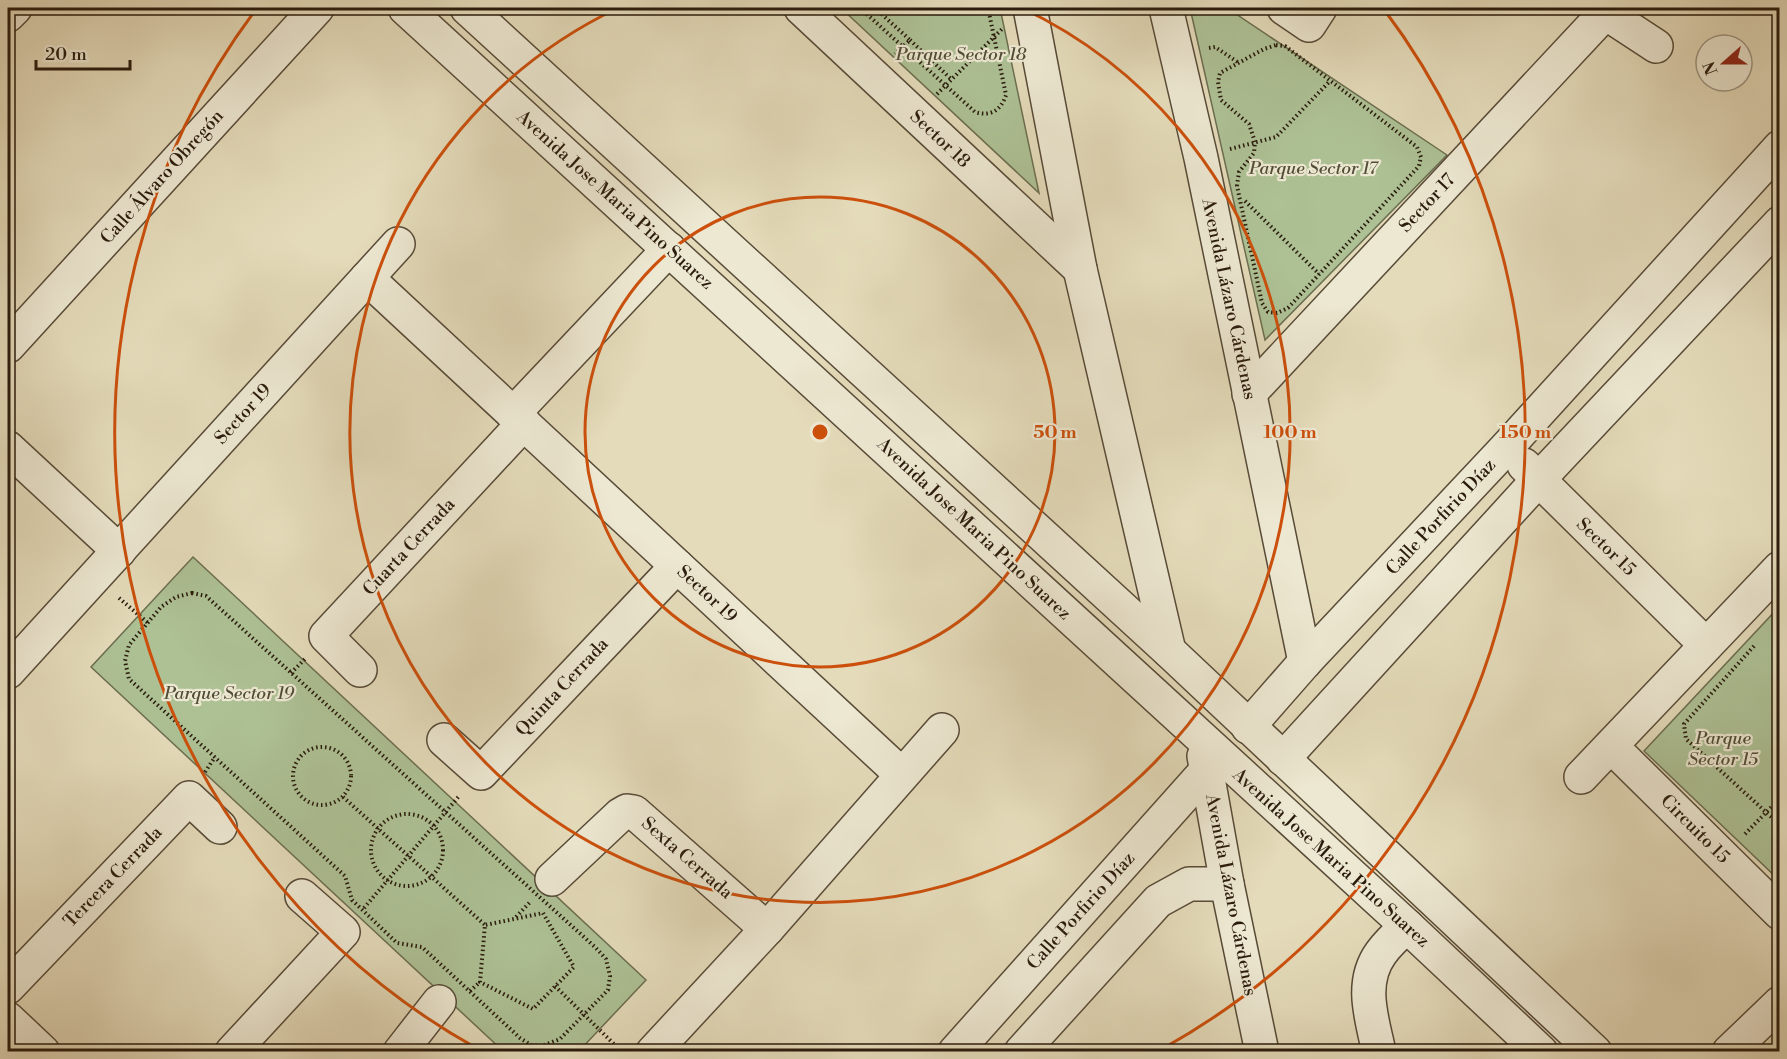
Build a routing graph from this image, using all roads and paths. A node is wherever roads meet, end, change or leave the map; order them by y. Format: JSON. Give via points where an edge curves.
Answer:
{"nodes":[{"id":1,"x":15,"y":8,"type":"edge"},
{"id":2,"x":317,"y":8,"type":"edge"},
{"id":3,"x":405,"y":8,"type":"edge"},
{"id":4,"x":467,"y":8,"type":"edge"},
{"id":5,"x":801,"y":8,"type":"edge"},
{"id":6,"x":860,"y":8,"type":"edge"},
{"id":7,"x":875,"y":8,"type":"edge"},
{"id":8,"x":988,"y":8,"type":"edge"},
{"id":9,"x":1166,"y":8,"type":"edge"},
{"id":10,"x":1284,"y":8,"type":"edge"},
{"id":11,"x":1320,"y":8,"type":"edge"},
{"id":12,"x":1602,"y":10,"type":"edge"},
{"id":13,"x":8,"y":15,"type":"edge"},
{"id":14,"x":1020,"y":15,"type":"edge"},
{"id":15,"x":994,"y":37,"type":"junction"},
{"id":16,"x":910,"y":39,"type":"junction"},
{"id":17,"x":903,"y":46,"type":"junction"},
{"id":18,"x":1656,"y":46,"type":"dead end"},
{"id":19,"x":874,"y":76,"type":"junction"},
{"id":20,"x":952,"y":80,"type":"junction"},
{"id":21,"x":1330,"y":81,"type":"junction"},
{"id":22,"x":945,"y":86,"type":"junction"},
{"id":23,"x":916,"y":116,"type":"junction"},
{"id":24,"x":1255,"y":142,"type":"junction"},
{"id":25,"x":1779,"y":147,"type":"edge"},
{"id":26,"x":1201,"y":158,"type":"junction"},
{"id":27,"x":1239,"y":196,"type":"junction"},
{"id":28,"x":1779,"y":223,"type":"edge"},
{"id":29,"x":398,"y":244,"type":"dead end"},
{"id":30,"x":669,"y":249,"type":"junction"},
{"id":31,"x":1080,"y":269,"type":"junction"},
{"id":32,"x":1319,"y":274,"type":"junction"},
{"id":33,"x":368,"y":278,"type":"junction"},
{"id":34,"x":8,"y":346,"type":"edge"},
{"id":35,"x":1249,"y":394,"type":"junction"},
{"id":36,"x":518,"y":419,"type":"junction"},
{"id":37,"x":8,"y":448,"type":"edge"},
{"id":38,"x":1506,"y":448,"type":"junction"},
{"id":39,"x":973,"y":470,"type":"junction"},
{"id":40,"x":1538,"y":480,"type":"junction"},
{"id":41,"x":943,"y":500,"type":"junction"},
{"id":42,"x":119,"y":551,"type":"junction"},
{"id":43,"x":677,"y":566,"type":"junction"},
{"id":44,"x":1779,"y":568,"type":"edge"},
{"id":45,"x":94,"y":577,"type":"junction"},
{"id":46,"x":148,"y":623,"type":"junction"},
{"id":47,"x":1706,"y":645,"type":"junction"},
{"id":48,"x":1755,"y":645,"type":"dead end"},
{"id":49,"x":1169,"y":651,"type":"junction"},
{"id":50,"x":1305,"y":662,"type":"junction"},
{"id":51,"x":360,"y":670,"type":"dead end"},
{"id":52,"x":8,"y":672,"type":"edge"},
{"id":53,"x":1238,"y":717,"type":"junction"},
{"id":54,"x":942,"y":730,"type":"dead end"},
{"id":55,"x":1201,"y":739,"type":"junction"},
{"id":56,"x":444,"y":740,"type":"dead end"},
{"id":57,"x":1611,"y":746,"type":"junction"},
{"id":58,"x":1283,"y":759,"type":"junction"},
{"id":59,"x":1206,"y":771,"type":"junction"},
{"id":60,"x":481,"y":773,"type":"junction"},
{"id":61,"x":901,"y":774,"type":"junction"},
{"id":62,"x":1581,"y":777,"type":"dead end"},
{"id":63,"x":343,"y":797,"type":"junction"},
{"id":64,"x":1779,"y":798,"type":"edge"},
{"id":65,"x":445,"y":812,"type":"junction"},
{"id":66,"x":1765,"y":812,"type":"junction"},
{"id":67,"x":434,"y":825,"type":"junction"},
{"id":68,"x":1779,"y":825,"type":"edge"},
{"id":69,"x":220,"y":827,"type":"dead end"},
{"id":70,"x":378,"y":828,"type":"junction"},
{"id":71,"x":408,"y":856,"type":"junction"},
{"id":72,"x":1723,"y":856,"type":"junction"},
{"id":73,"x":432,"y":877,"type":"junction"},
{"id":74,"x":552,"y":879,"type":"dead end"},
{"id":75,"x":387,"y":880,"type":"junction"},
{"id":76,"x":1227,"y":884,"type":"junction"},
{"id":77,"x":302,"y":896,"type":"dead end"},
{"id":78,"x":1779,"y":913,"type":"edge"},
{"id":79,"x":352,"y":921,"type":"junction"},
{"id":80,"x":485,"y":925,"type":"junction"},
{"id":81,"x":1407,"y":926,"type":"junction"},
{"id":82,"x":766,"y":929,"type":"junction"},
{"id":83,"x":555,"y":986,"type":"junction"},
{"id":84,"x":8,"y":987,"type":"edge"},
{"id":85,"x":440,"y":1002,"type":"dead end"},
{"id":86,"x":1779,"y":1003,"type":"edge"},
{"id":87,"x":584,"y":1015,"type":"junction"},
{"id":88,"x":8,"y":1019,"type":"edge"},
{"id":89,"x":43,"y":1052,"type":"edge"},
{"id":90,"x":232,"y":1052,"type":"edge"},
{"id":91,"x":400,"y":1052,"type":"edge"},
{"id":92,"x":622,"y":1052,"type":"edge"},
{"id":93,"x":653,"y":1052,"type":"edge"},
{"id":94,"x":955,"y":1052,"type":"edge"},
{"id":95,"x":1021,"y":1052,"type":"edge"},
{"id":96,"x":1262,"y":1052,"type":"edge"},
{"id":97,"x":1379,"y":1052,"type":"edge"},
{"id":98,"x":1540,"y":1052,"type":"edge"},
{"id":99,"x":1595,"y":1052,"type":"edge"},
{"id":100,"x":1730,"y":1052,"type":"edge"}],
"edges":[{"from":1,"to":13,"type":"street"},
{"from":2,"to":34,"type":"street","name":"Calle Álvaro Obregón"},
{"from":3,"to":30,"type":"street","name":"Avenida Jose Maria Pino Suarez"},
{"from":4,"to":39,"type":"street","name":"Avenida Jose Maria Pino Suarez"},
{"from":5,"to":19,"type":"street","name":"Sector 18"},
{"from":6,"to":17,"type":"path"},
{"from":7,"to":16,"type":"path"},
{"from":8,"to":15,"type":"path"},
{"from":9,"to":26,"type":"street","name":"Avenida Lázaro Cárdenas"},
{"from":10,"to":11,"type":"street","via":[[1309,25]]},
{"from":12,"to":18,"type":"street","name":"Sector 17"},
{"from":12,"to":35,"type":"street","name":"Sector 17"},
{"from":14,"to":15,"type":"path"},
{"from":14,"to":31,"type":"street"},
{"from":15,"to":20,"type":"path"},
{"from":15,"to":22,"type":"path","via":[[1006,95],[1002,105],[994,112],[975,112]]},
{"from":16,"to":17,"type":"path"},
{"from":16,"to":20,"type":"path"},
{"from":17,"to":19,"type":"path"},
{"from":17,"to":22,"type":"path"},
{"from":19,"to":23,"type":"street","name":"Sector 18"},
{"from":20,"to":22,"type":"path"},
{"from":21,"to":24,"type":"path","via":[[1276,137]]},
{"from":21,"to":24,"type":"path","via":[[1285,46],[1276,45],[1220,73],[1221,100],[1249,124]]},
{"from":21,"to":32,"type":"path","via":[[1417,147],[1421,157],[1419,166]]},
{"from":22,"to":23,"type":"path"},
{"from":23,"to":31,"type":"street","name":"Sector 18"},
{"from":24,"to":26,"type":"path"},
{"from":24,"to":27,"type":"path","via":[[1254,153],[1239,172]]},
{"from":25,"to":38,"type":"street","name":"Calle Porfirio Díaz"},
{"from":26,"to":35,"type":"street","name":"Avenida Lázaro Cárdenas"},
{"from":27,"to":32,"type":"path"},
{"from":27,"to":32,"type":"path","via":[[1262,303],[1268,312],[1288,308]]},
{"from":28,"to":40,"type":"street"},
{"from":29,"to":33,"type":"street","name":"Sector 19"},
{"from":30,"to":36,"type":"street"},
{"from":30,"to":41,"type":"street","name":"Avenida Jose Maria Pino Suarez"},
{"from":31,"to":49,"type":"street"},
{"from":33,"to":36,"type":"street","name":"Sector 19"},
{"from":33,"to":42,"type":"street","name":"Sector 19"},
{"from":35,"to":50,"type":"street","name":"Avenida Lázaro Cárdenas"},
{"from":36,"to":43,"type":"street","name":"Sector 19"},
{"from":36,"to":51,"type":"street","name":"Cuarta Cerrada","via":[[326,636]]},
{"from":37,"to":42,"type":"street"},
{"from":38,"to":40,"type":"street","name":"Sector 15"},
{"from":38,"to":50,"type":"street","name":"Calle Porfirio Díaz"},
{"from":39,"to":41,"type":"street"},
{"from":39,"to":49,"type":"street","name":"Avenida Jose Maria Pino Suarez"},
{"from":40,"to":47,"type":"street","name":"Sector 15"},
{"from":40,"to":58,"type":"street"},
{"from":41,"to":55,"type":"street","name":"Avenida Jose Maria Pino Suarez"},
{"from":42,"to":45,"type":"street","name":"Sector 19"},
{"from":43,"to":60,"type":"street","name":"Quinta Cerrada"},
{"from":43,"to":61,"type":"street","name":"Sector 19"},
{"from":44,"to":47,"type":"street"},
{"from":45,"to":46,"type":"path"},
{"from":45,"to":52,"type":"street","name":"Sector 19"},
{"from":46,"to":65,"type":"path","via":[[176,597],[192,593],[206,596]]},
{"from":46,"to":79,"type":"path","via":[[129,645],[124,661],[129,679],[345,876],[352,900]]},
{"from":47,"to":57,"type":"street"},
{"from":48,"to":66,"type":"path","via":[[1683,724],[1683,732]]},
{"from":49,"to":53,"type":"street","name":"Avenida Jose Maria Pino Suarez"},
{"from":50,"to":53,"type":"street","name":"Calle Porfirio Díaz"},
{"from":53,"to":55,"type":"street","name":"Calle Porfirio Díaz"},
{"from":53,"to":58,"type":"street","name":"Avenida Jose Maria Pino Suarez"},
{"from":54,"to":61,"type":"street"},
{"from":55,"to":59,"type":"street","name":"Avenida Lázaro Cárdenas"},
{"from":55,"to":81,"type":"street","name":"Avenida Jose Maria Pino Suarez"},
{"from":56,"to":60,"type":"street"},
{"from":57,"to":62,"type":"street"},
{"from":57,"to":72,"type":"street","name":"Circuito 15"},
{"from":58,"to":99,"type":"street","name":"Avenida Jose Maria Pino Suarez"},
{"from":59,"to":76,"type":"street","name":"Avenida Lázaro Cárdenas"},
{"from":59,"to":94,"type":"street","name":"Calle Porfirio Díaz"},
{"from":60,"to":65,"type":"path"},
{"from":61,"to":82,"type":"street"},
{"from":63,"to":63,"type":"path","via":[[351,779],[341,754],[316,747],[300,756],[295,765],[294,784],[298,793],[315,805]]},
{"from":63,"to":70,"type":"path"},
{"from":64,"to":66,"type":"path"},
{"from":65,"to":67,"type":"path"},
{"from":65,"to":87,"type":"path","via":[[606,959],[608,990]]},
{"from":66,"to":68,"type":"path"},
{"from":66,"to":72,"type":"path"},
{"from":67,"to":70,"type":"path","via":[[419,815],[408,814],[385,820]]},
{"from":67,"to":71,"type":"path"},
{"from":67,"to":73,"type":"path","via":[[444,850]]},
{"from":69,"to":84,"type":"street","name":"Tercera Cerrada","via":[[189,798]]},
{"from":70,"to":71,"type":"path"},
{"from":70,"to":75,"type":"path","via":[[371,854],[374,866]]},
{"from":71,"to":73,"type":"path"},
{"from":71,"to":75,"type":"path"},
{"from":72,"to":78,"type":"street","name":"Circuito 15"},
{"from":73,"to":75,"type":"path","via":[[417,886],[404,887]]},
{"from":73,"to":80,"type":"path"},
{"from":74,"to":82,"type":"street","name":"Sexta Cerrada","via":[[620,815],[634,812]]},
{"from":75,"to":79,"type":"path"},
{"from":76,"to":95,"type":"street","via":[[1189,884],[1158,901]]},
{"from":76,"to":96,"type":"street","name":"Avenida Lázaro Cárdenas"},
{"from":77,"to":79,"type":"street"},
{"from":79,"to":87,"type":"path","via":[[397,943],[422,947],[531,1045],[542,1046],[560,1039]]},
{"from":79,"to":90,"type":"street"},
{"from":80,"to":83,"type":"path","via":[[543,913],[574,967]]},
{"from":80,"to":83,"type":"path","via":[[480,982],[533,1009]]},
{"from":81,"to":97,"type":"street","via":[[1380,953],[1368,980]]},
{"from":81,"to":98,"type":"street","name":"Avenida Jose Maria Pino Suarez"},
{"from":82,"to":93,"type":"street"},
{"from":83,"to":87,"type":"path"},
{"from":85,"to":91,"type":"street"},
{"from":86,"to":100,"type":"street"},
{"from":87,"to":92,"type":"path"},
{"from":88,"to":89,"type":"street"}]}
